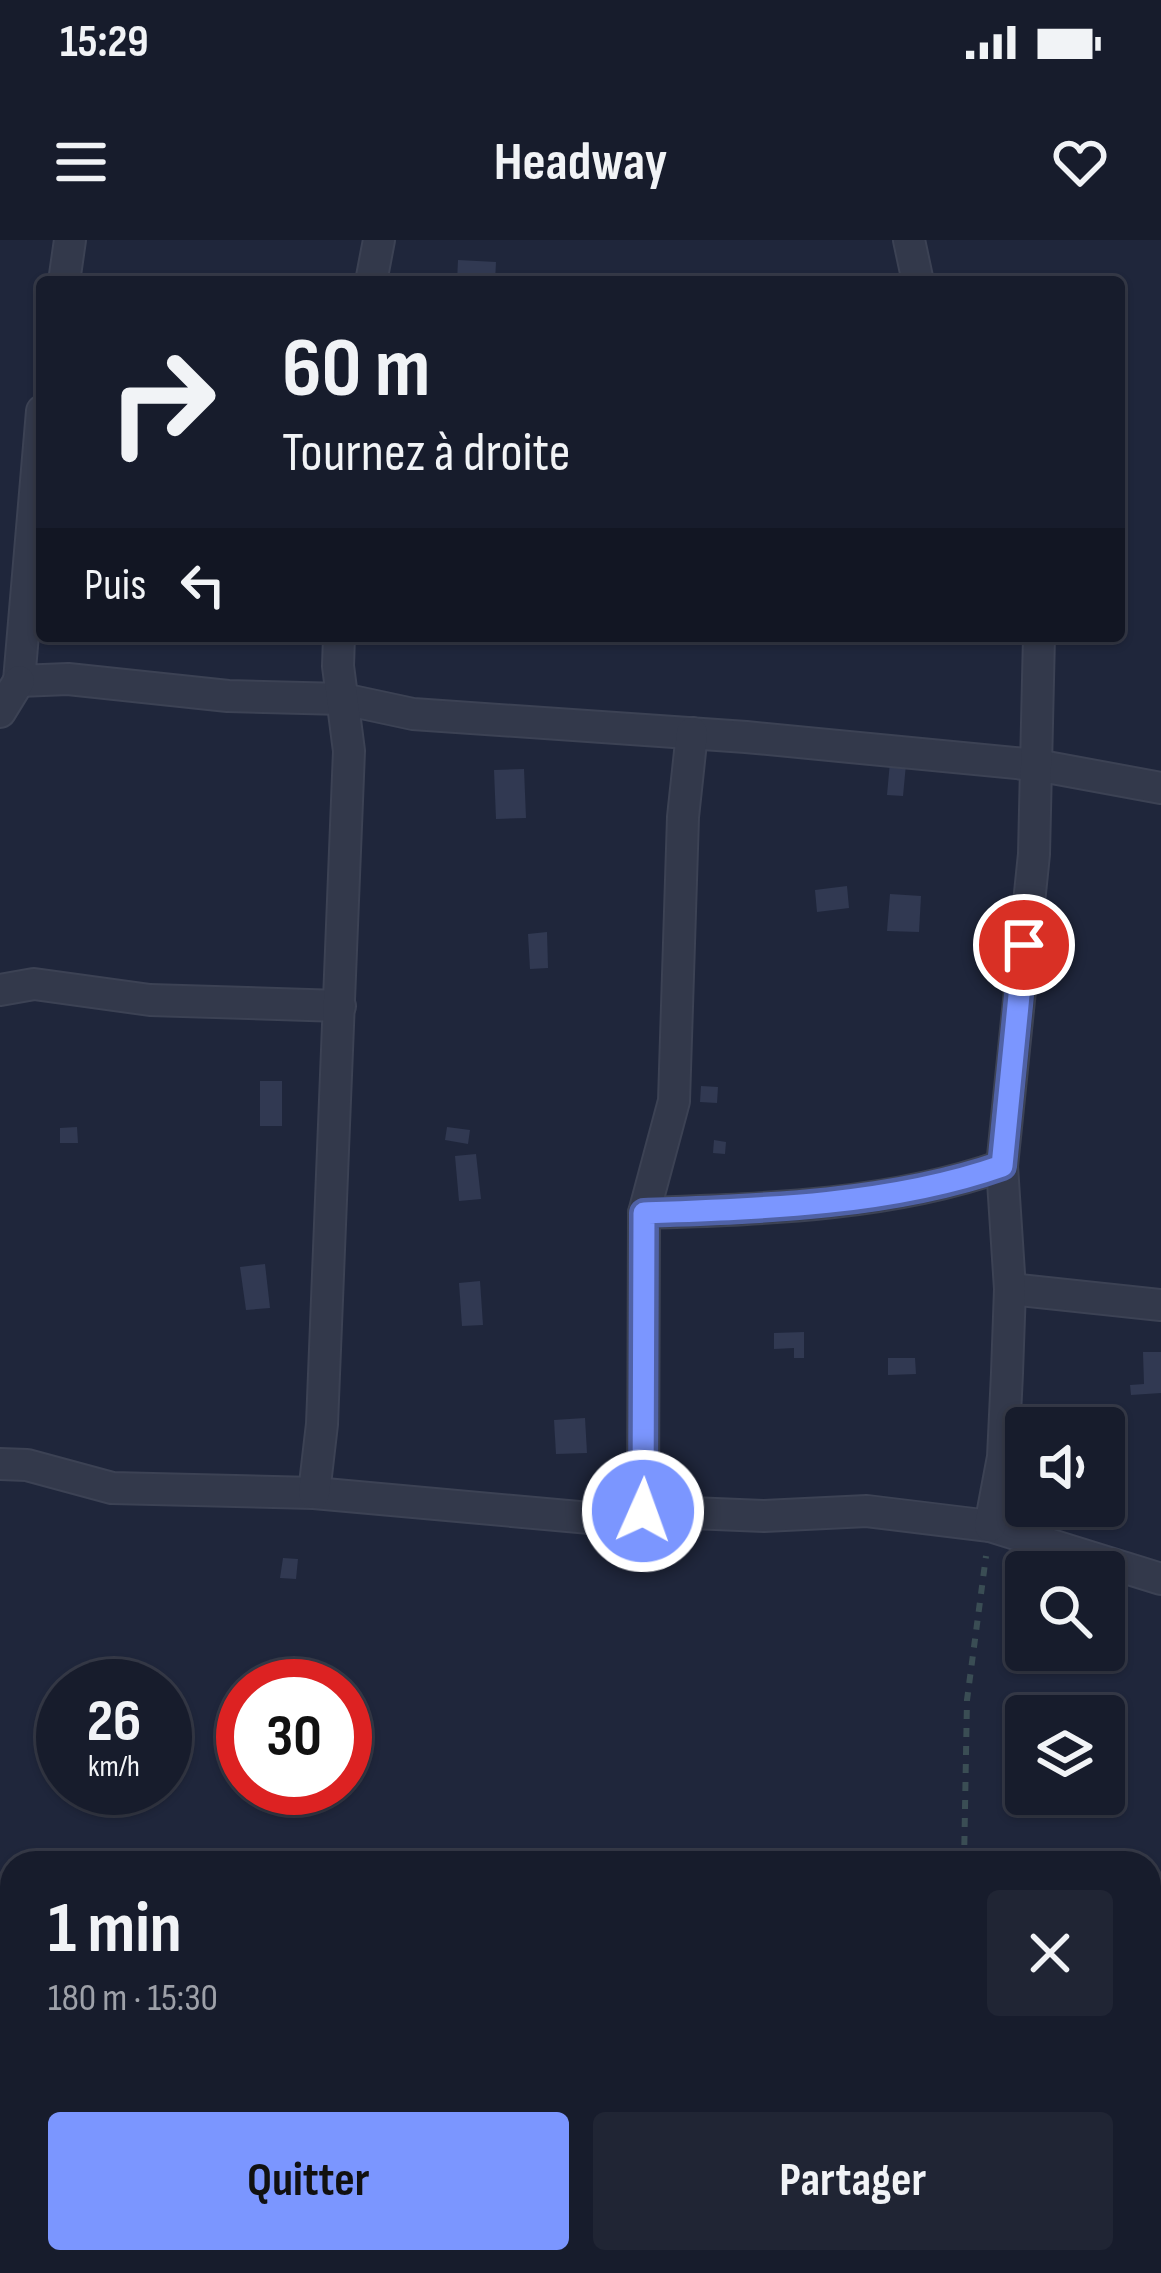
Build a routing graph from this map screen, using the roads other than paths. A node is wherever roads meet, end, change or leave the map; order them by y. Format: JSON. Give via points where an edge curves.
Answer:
{"nodes":[{"id":1,"x":70,"y":240,"type":"edge"},
{"id":2,"x":379,"y":240,"type":"edge"},
{"id":3,"x":909,"y":240,"type":"edge"},
{"id":4,"x":65,"y":276,"type":"edge"},
{"id":5,"x":372,"y":276,"type":"edge"},
{"id":6,"x":917,"y":276,"type":"edge"},
{"id":7,"x":36,"y":481,"type":"edge"},
{"id":8,"x":339,"y":642,"type":"edge"},
{"id":9,"x":1039,"y":642,"type":"edge"},
{"id":10,"x":19,"y":680,"type":"junction"},
{"id":11,"x":343,"y":699,"type":"junction"},
{"id":12,"x":0,"y":712,"type":"edge"},
{"id":13,"x":692,"y":733,"type":"junction"},
{"id":14,"x":1036,"y":765,"type":"junction"},
{"id":15,"x":1161,"y":788,"type":"edge"},
{"id":16,"x":0,"y":990,"type":"edge"},
{"id":17,"x":340,"y":1006,"type":"junction"},
{"id":18,"x":1002,"y":1166,"type":"junction"},
{"id":19,"x":644,"y":1213,"type":"junction"},
{"id":20,"x":1010,"y":1289,"type":"junction"},
{"id":21,"x":1161,"y":1305,"type":"edge"},
{"id":22,"x":0,"y":1464,"type":"edge"},
{"id":23,"x":314,"y":1492,"type":"junction"},
{"id":24,"x":643,"y":1511,"type":"junction"},
{"id":25,"x":990,"y":1526,"type":"junction"},
{"id":26,"x":1161,"y":1579,"type":"edge"}],
"edges":[{"from":1,"to":4,"type":"street"},
{"from":2,"to":5,"type":"street"},
{"from":3,"to":6,"type":"street"},
{"from":7,"to":10,"type":"street"},
{"from":8,"to":11,"type":"street"},
{"from":9,"to":14,"type":"street"},
{"from":10,"to":11,"type":"street"},
{"from":10,"to":12,"type":"street"},
{"from":11,"to":13,"type":"street","via":[[412,714]]},
{"from":11,"to":17,"type":"street","via":[[350,751]]},
{"from":13,"to":14,"type":"street"},
{"from":13,"to":19,"type":"street","via":[[674,1101]]},
{"from":14,"to":15,"type":"street"},
{"from":14,"to":18,"type":"street"},
{"from":16,"to":17,"type":"street","via":[[34,984],[149,1000]]},
{"from":17,"to":23,"type":"street"},
{"from":18,"to":19,"type":"street","via":[[809,1205]]},
{"from":18,"to":20,"type":"street"},
{"from":19,"to":24,"type":"street"},
{"from":20,"to":21,"type":"street"},
{"from":20,"to":25,"type":"street","via":[[1003,1457]]},
{"from":22,"to":23,"type":"street","via":[[112,1488]]},
{"from":23,"to":24,"type":"street","via":[[602,1519]]},
{"from":24,"to":25,"type":"street","via":[[867,1511]]},
{"from":25,"to":26,"type":"street"}]}
